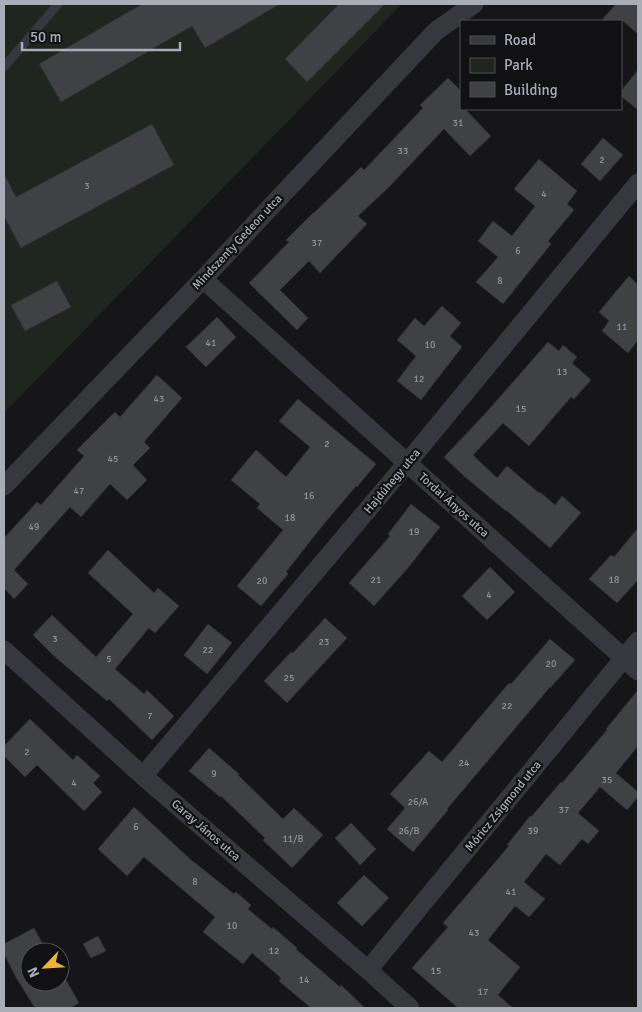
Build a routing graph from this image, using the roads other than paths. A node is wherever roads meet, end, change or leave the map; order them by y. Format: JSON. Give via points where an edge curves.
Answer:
{"nodes":[{"id":1,"x":58,"y":4,"type":"edge"},
{"id":2,"x":474,"y":4,"type":"edge"},
{"id":3,"x":4,"y":67,"type":"edge"},
{"id":4,"x":638,"y":183,"type":"edge"},
{"id":5,"x":203,"y":279,"type":"junction"},
{"id":6,"x":408,"y":463,"type":"junction"},
{"id":7,"x":4,"y":486,"type":"edge"},
{"id":8,"x":638,"y":641,"type":"edge"},
{"id":9,"x":4,"y":650,"type":"edge"},
{"id":10,"x":624,"y":658,"type":"junction"},
{"id":11,"x":638,"y":671,"type":"edge"},
{"id":12,"x":143,"y":776,"type":"junction"},
{"id":13,"x":368,"y":970,"type":"junction"},
{"id":14,"x":410,"y":1008,"type":"edge"}],
"edges":[{"from":1,"to":3,"type":"lane"},
{"from":2,"to":5,"type":"street","name":"Mindszenty Gedeon utca","via":[[436,32]]},
{"from":4,"to":6,"type":"street","name":"Hajdúhegy utca"},
{"from":5,"to":6,"type":"street","name":"Tordai Ányos utca"},
{"from":5,"to":7,"type":"street","name":"Mindszenty Gedeon utca"},
{"from":6,"to":10,"type":"street","name":"Tordai Ányos utca"},
{"from":6,"to":12,"type":"street","name":"Hajdúhegy utca"},
{"from":8,"to":10,"type":"street","name":"Móricz Zsigmond utca"},
{"from":9,"to":12,"type":"street","name":"Garay János utca"},
{"from":10,"to":11,"type":"street","name":"Tordai Ányos utca"},
{"from":10,"to":13,"type":"street","name":"Móricz Zsigmond utca"},
{"from":12,"to":13,"type":"street","name":"Garay János utca"},
{"from":13,"to":14,"type":"street","name":"Garay János utca"}]}
